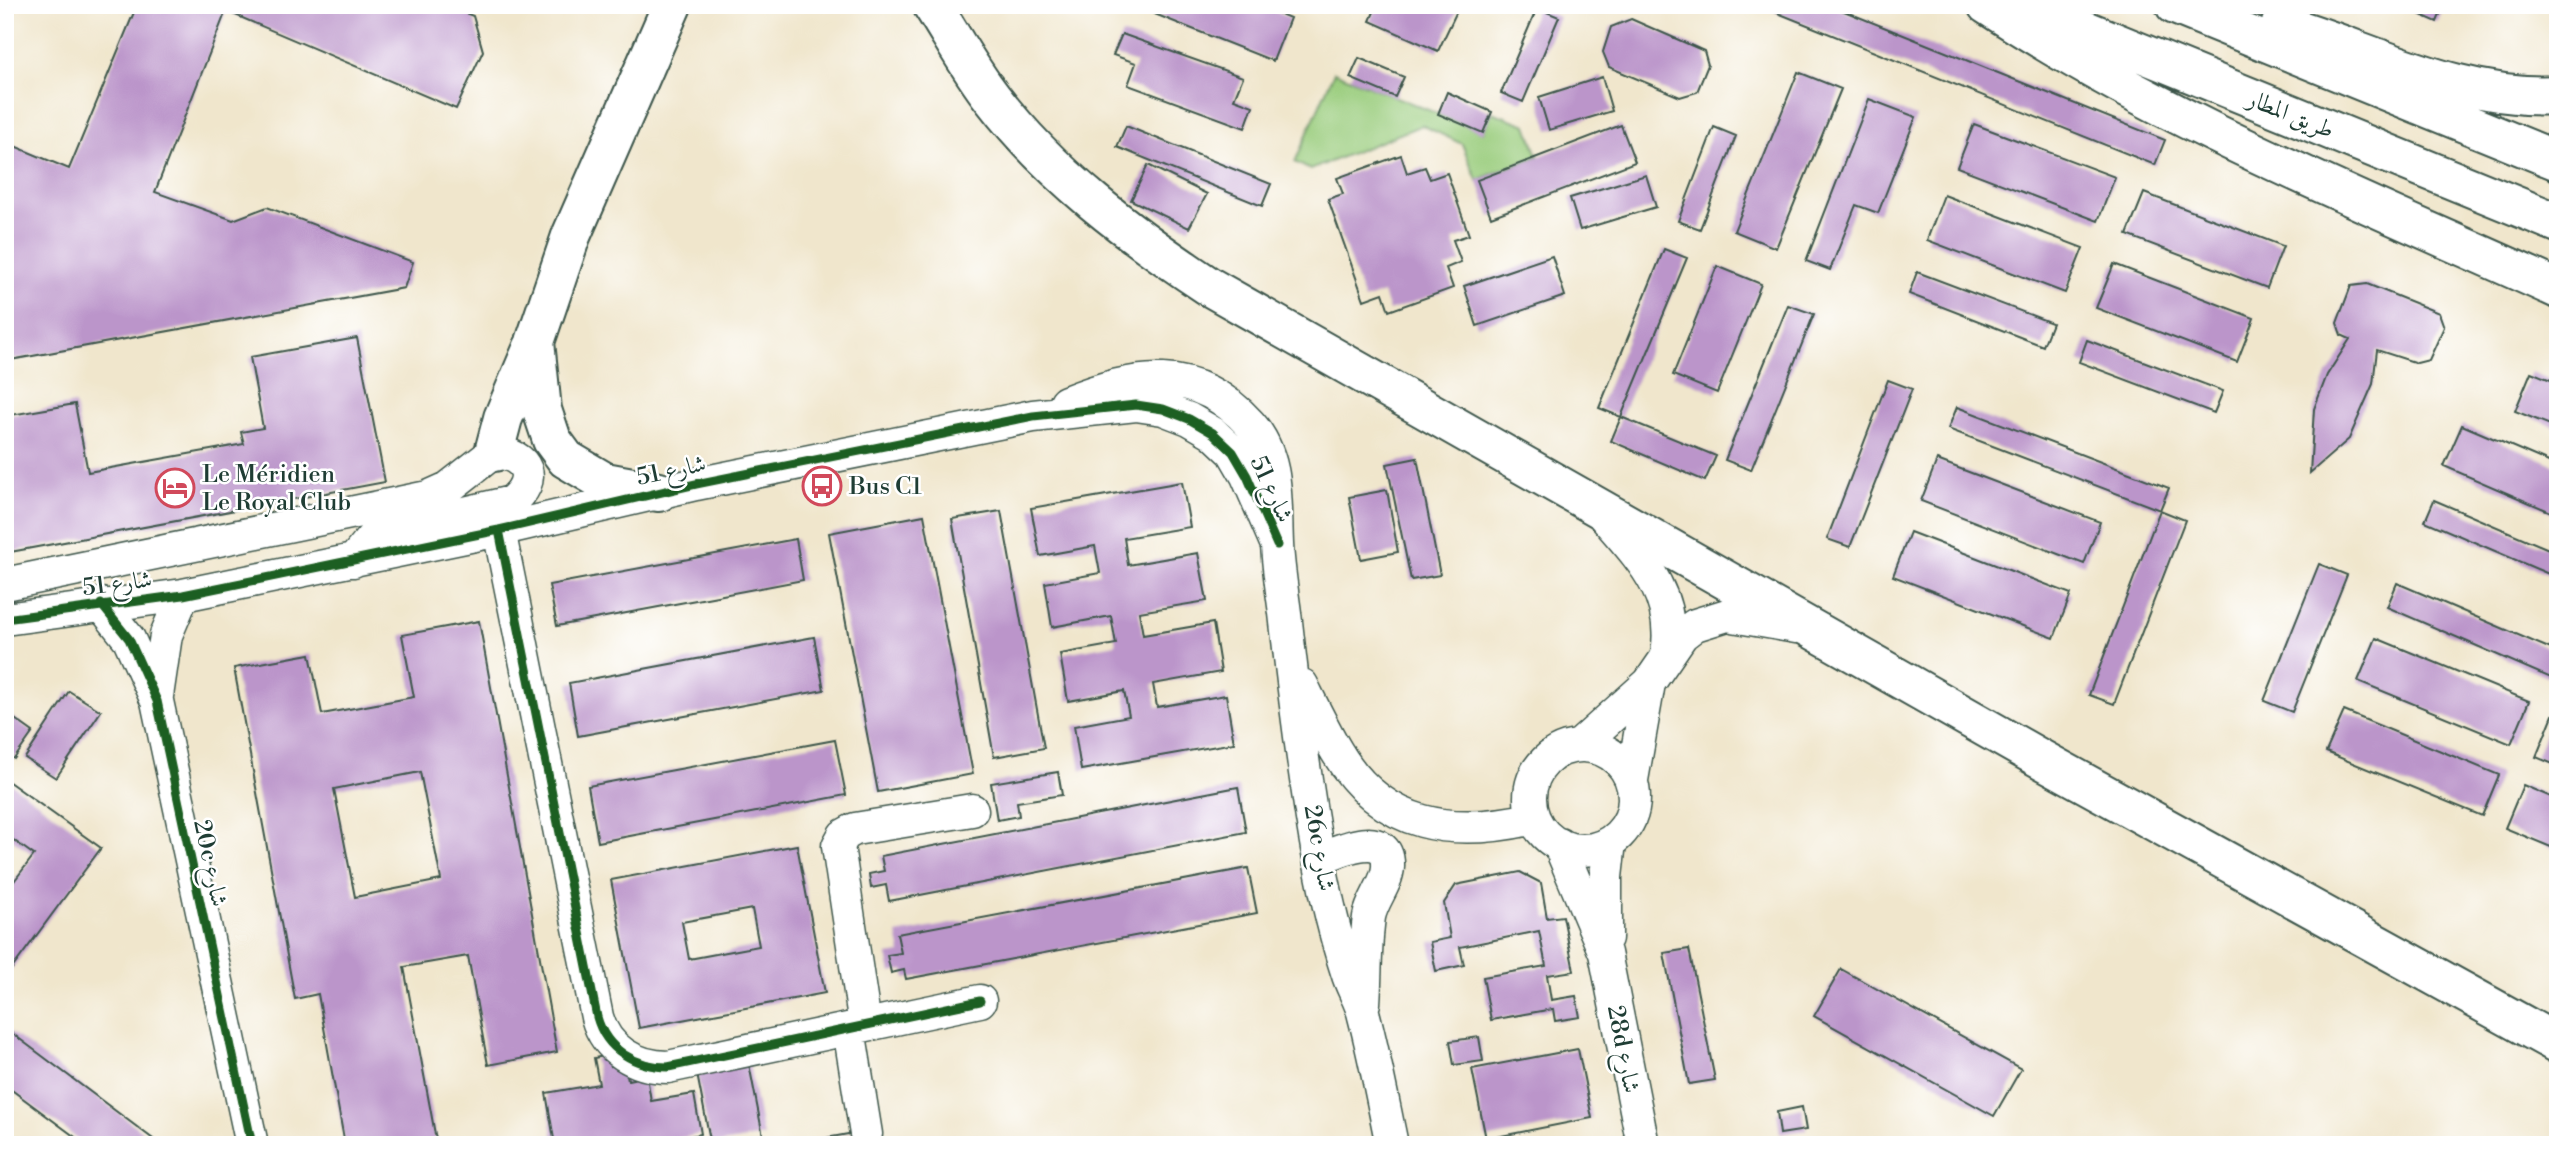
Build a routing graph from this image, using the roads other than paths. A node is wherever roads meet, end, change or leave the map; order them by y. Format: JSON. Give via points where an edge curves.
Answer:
{"nodes":[{"id":1,"x":672,"y":5,"type":"edge"},
{"id":2,"x":910,"y":5,"type":"edge"},
{"id":3,"x":932,"y":5,"type":"edge"},
{"id":4,"x":1987,"y":5,"type":"edge"},
{"id":5,"x":2024,"y":5,"type":"edge"},
{"id":6,"x":2183,"y":9,"type":"edge"},
{"id":7,"x":2558,"y":94,"type":"edge"},
{"id":8,"x":993,"y":100,"type":"junction"},
{"id":9,"x":2558,"y":161,"type":"edge"},
{"id":10,"x":2558,"y":223,"type":"edge"},
{"id":11,"x":2558,"y":289,"type":"edge"},
{"id":12,"x":535,"y":342,"type":"junction"},
{"id":13,"x":495,"y":452,"type":"junction"},
{"id":14,"x":659,"y":492,"type":"junction"},
{"id":15,"x":1596,"y":506,"type":"junction"},
{"id":16,"x":499,"y":530,"type":"junction"},
{"id":17,"x":1277,"y":545,"type":"joint"},
{"id":18,"x":352,"y":561,"type":"junction"},
{"id":19,"x":5,"y":584,"type":"edge"},
{"id":20,"x":183,"y":595,"type":"junction"},
{"id":21,"x":101,"y":604,"type":"junction"},
{"id":22,"x":5,"y":619,"type":"edge"},
{"id":23,"x":1811,"y":630,"type":"junction"},
{"id":24,"x":1667,"y":654,"type":"junction"},
{"id":25,"x":1290,"y":662,"type":"junction"},
{"id":26,"x":1649,"y":682,"type":"junction"},
{"id":27,"x":157,"y":701,"type":"junction"},
{"id":28,"x":1580,"y":745,"type":"junction"},
{"id":29,"x":1632,"y":780,"type":"junction"},
{"id":30,"x":972,"y":810,"type":"dead end"},
{"id":31,"x":1534,"y":818,"type":"junction"},
{"id":32,"x":1610,"y":842,"type":"junction"},
{"id":33,"x":1559,"y":844,"type":"junction"},
{"id":34,"x":1319,"y":859,"type":"junction"},
{"id":35,"x":1605,"y":953,"type":"junction"},
{"id":36,"x":980,"y":1001,"type":"dead end"},
{"id":37,"x":1364,"y":1012,"type":"junction"},
{"id":38,"x":857,"y":1027,"type":"junction"},
{"id":39,"x":2558,"y":1044,"type":"edge"},
{"id":40,"x":866,"y":1134,"type":"dead end"},
{"id":41,"x":252,"y":1145,"type":"edge"},
{"id":42,"x":1392,"y":1145,"type":"edge"},
{"id":43,"x":1643,"y":1145,"type":"edge"}],
"edges":[{"from":1,"to":12,"type":"main road","via":[[571,236]]},
{"from":2,"to":8,"type":"main road","via":[[952,59]]},
{"from":3,"to":8,"type":"main road"},
{"from":4,"to":11,"type":"main road","via":[[2121,84]]},
{"from":5,"to":10,"type":"main road","name":"طريق المطار"},
{"from":6,"to":7,"type":"main road","via":[[2267,20],[2474,89],[2526,97]]},
{"from":6,"to":9,"type":"main road"},
{"from":8,"to":15,"type":"main road","via":[[1058,171],[1131,234],[1210,287]]},
{"from":12,"to":13,"type":"main road","via":[[503,418]]},
{"from":12,"to":14,"type":"main road","via":[[542,410],[552,440],[566,459],[605,482]]},
{"from":13,"to":18,"type":"street","via":[[518,457],[525,466],[526,487],[511,502],[384,532],[371,539]]},
{"from":13,"to":19,"type":"street","name":"شارع 51","via":[[448,488],[428,497]]},
{"from":14,"to":16,"type":"street","name":"شارع 51"},
{"from":14,"to":17,"type":"street","name":"شارع 51","via":[[1032,416],[1136,405],[1189,419],[1233,452]]},
{"from":15,"to":23,"type":"main road"},
{"from":15,"to":24,"type":"street","via":[[1650,570],[1663,593],[1670,623]]},
{"from":16,"to":18,"type":"street","name":"شارع 51"},
{"from":16,"to":38,"type":"street","via":[[597,1017],[608,1042],[641,1064],[668,1067]]},
{"from":17,"to":25,"type":"street","name":"26c شارع"},
{"from":18,"to":20,"type":"street","name":"شارع 51"},
{"from":20,"to":21,"type":"street","name":"شارع 51"},
{"from":20,"to":27,"type":"street","name":"20c شارع","via":[[166,635]]},
{"from":21,"to":22,"type":"street","name":"شارع 51"},
{"from":21,"to":27,"type":"street","name":"20c شارع","via":[[129,639]]},
{"from":23,"to":24,"type":"street","via":[[1727,615],[1695,625]]},
{"from":23,"to":39,"type":"main road"},
{"from":24,"to":26,"type":"street"},
{"from":25,"to":31,"type":"street","via":[[1337,752],[1370,792],[1391,807],[1440,826],[1466,829]]},
{"from":25,"to":34,"type":"street","name":"26c شارع"},
{"from":26,"to":28,"type":"street"},
{"from":26,"to":29,"type":"street"},
{"from":27,"to":41,"type":"street","name":"20c شارع"},
{"from":28,"to":29,"type":"street","via":[[1617,758]]},
{"from":28,"to":31,"type":"street","via":[[1549,757],[1538,770],[1531,785]]},
{"from":29,"to":32,"type":"street","via":[[1633,811]]},
{"from":30,"to":38,"type":"street","via":[[855,829],[844,835],[838,846]]},
{"from":31,"to":33,"type":"street","via":[[1543,833]]},
{"from":32,"to":33,"type":"street","via":[[1579,850]]},
{"from":32,"to":35,"type":"street","name":"28d شارع"},
{"from":33,"to":35,"type":"street","name":"28d شارع"},
{"from":34,"to":37,"type":"street","name":"26c شارع","via":[[1346,972]]},
{"from":34,"to":37,"type":"street","via":[[1357,844],[1371,844],[1387,858],[1388,868],[1370,916]]},
{"from":35,"to":43,"type":"street","name":"28d شارع"},
{"from":36,"to":38,"type":"street"},
{"from":37,"to":42,"type":"street","name":"26c شارع"},
{"from":38,"to":40,"type":"street"}]}
